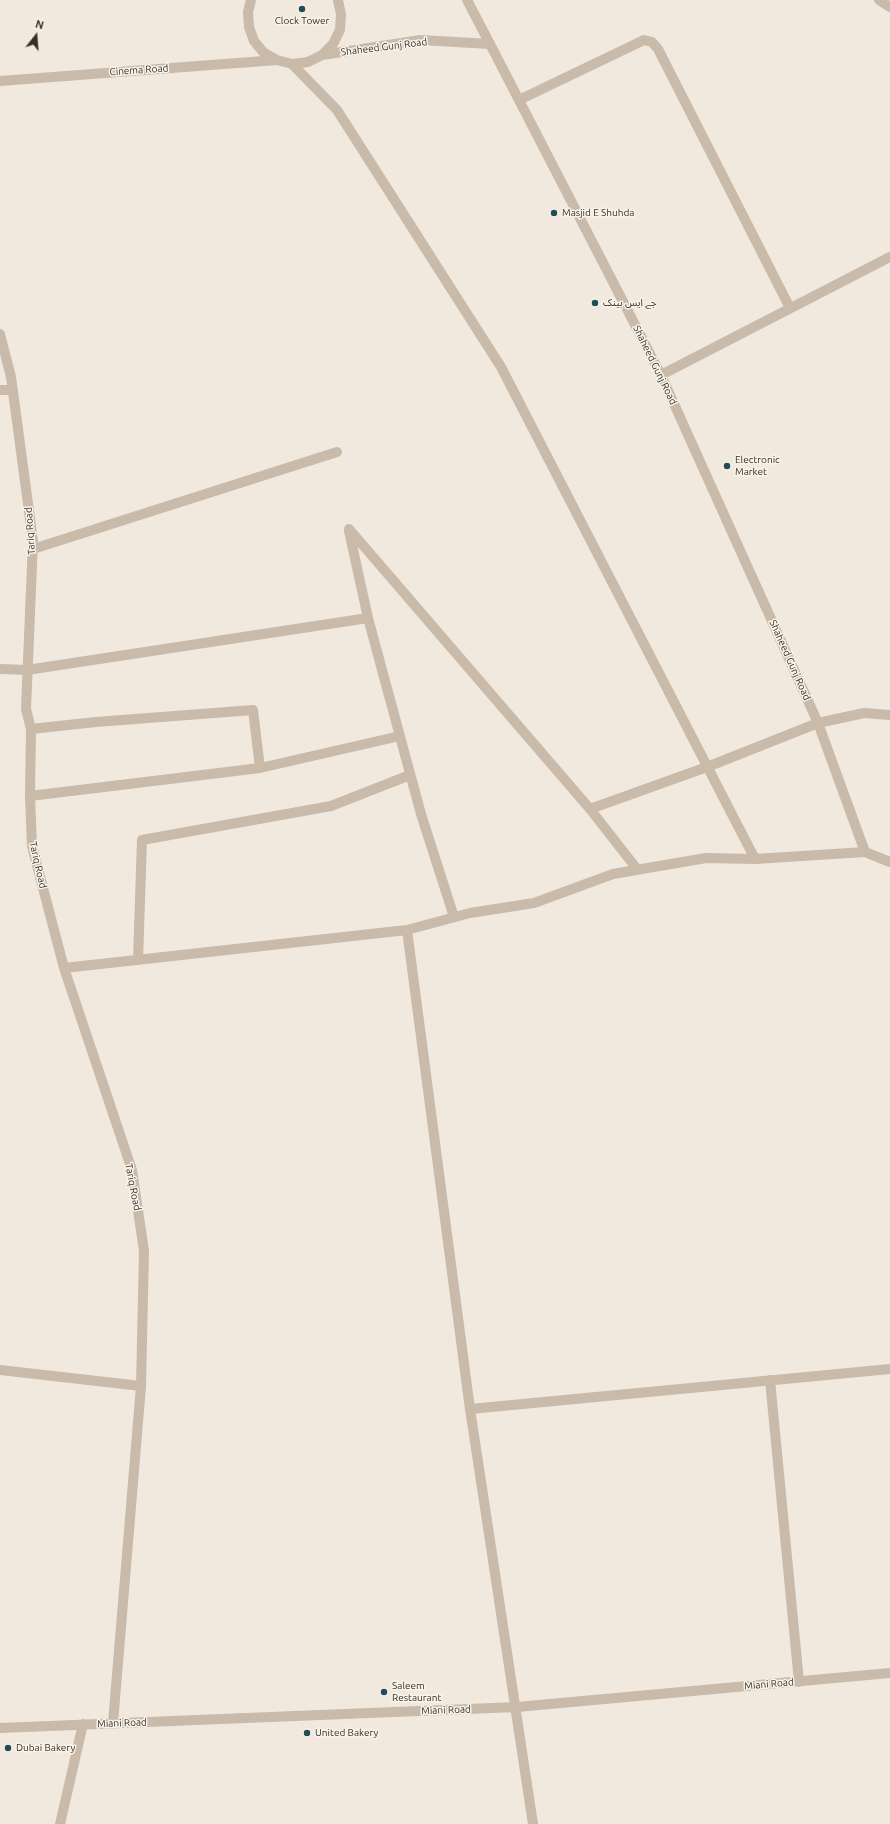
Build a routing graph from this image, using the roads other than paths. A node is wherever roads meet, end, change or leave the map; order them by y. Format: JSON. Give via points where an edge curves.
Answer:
{"nodes":[{"id":1,"x":251,"y":0,"type":"edge"},
{"id":2,"x":338,"y":0,"type":"edge"},
{"id":3,"x":467,"y":0,"type":"edge"},
{"id":4,"x":878,"y":0,"type":"edge"},
{"id":5,"x":890,"y":7,"type":"edge"},
{"id":6,"x":490,"y":44,"type":"junction"},
{"id":7,"x":322,"y":55,"type":"junction"},
{"id":8,"x":277,"y":60,"type":"junction"},
{"id":9,"x":292,"y":64,"type":"junction"},
{"id":10,"x":0,"y":81,"type":"edge"},
{"id":11,"x":519,"y":100,"type":"junction"},
{"id":12,"x":890,"y":257,"type":"edge"},
{"id":13,"x":790,"y":308,"type":"junction"},
{"id":14,"x":0,"y":334,"type":"edge"},
{"id":15,"x":661,"y":375,"type":"junction"},
{"id":16,"x":0,"y":390,"type":"edge"},
{"id":17,"x":13,"y":390,"type":"junction"},
{"id":18,"x":336,"y":452,"type":"dead end"},
{"id":19,"x":32,"y":549,"type":"junction"},
{"id":20,"x":368,"y":618,"type":"junction"},
{"id":21,"x":0,"y":669,"type":"edge"},
{"id":22,"x":27,"y":670,"type":"junction"},
{"id":23,"x":890,"y":715,"type":"edge"},
{"id":24,"x":818,"y":722,"type":"junction"},
{"id":25,"x":32,"y":729,"type":"junction"},
{"id":26,"x":400,"y":736,"type":"junction"},
{"id":27,"x":707,"y":767,"type":"junction"},
{"id":28,"x":260,"y":768,"type":"junction"},
{"id":29,"x":410,"y":775,"type":"junction"},
{"id":30,"x":30,"y":796,"type":"junction"},
{"id":31,"x":590,"y":809,"type":"junction"},
{"id":32,"x":865,"y":852,"type":"junction"},
{"id":33,"x":755,"y":859,"type":"junction"},
{"id":34,"x":890,"y":862,"type":"edge"},
{"id":35,"x":637,"y":869,"type":"junction"},
{"id":36,"x":454,"y":917,"type":"junction"},
{"id":37,"x":407,"y":930,"type":"junction"},
{"id":38,"x":138,"y":960,"type":"junction"},
{"id":39,"x":64,"y":968,"type":"junction"},
{"id":40,"x":890,"y":1369,"type":"edge"},
{"id":41,"x":0,"y":1370,"type":"edge"},
{"id":42,"x":770,"y":1380,"type":"junction"},
{"id":43,"x":141,"y":1386,"type":"junction"},
{"id":44,"x":470,"y":1409,"type":"junction"},
{"id":45,"x":890,"y":1673,"type":"edge"},
{"id":46,"x":799,"y":1682,"type":"junction"},
{"id":47,"x":517,"y":1708,"type":"junction"},
{"id":48,"x":113,"y":1723,"type":"junction"},
{"id":49,"x":83,"y":1724,"type":"junction"},
{"id":50,"x":0,"y":1728,"type":"edge"},
{"id":51,"x":60,"y":1824,"type":"edge"},
{"id":52,"x":533,"y":1824,"type":"edge"}],
"edges":[{"from":1,"to":8,"type":"street","via":[[248,27],[254,41],[264,53]]},
{"from":2,"to":7,"type":"street","via":[[341,14],[340,30],[333,44]]},
{"from":3,"to":6,"type":"street"},
{"from":4,"to":5,"type":"street"},
{"from":6,"to":7,"type":"street","name":"Shaheed Gunj Road","via":[[421,40]]},
{"from":6,"to":11,"type":"street","name":"Shaheed Gunj Road"},
{"from":7,"to":9,"type":"street","via":[[308,62]]},
{"from":8,"to":9,"type":"street"},
{"from":8,"to":10,"type":"street","name":"Cinema Road"},
{"from":9,"to":27,"type":"street","via":[[337,110],[501,367]]},
{"from":11,"to":13,"type":"street","via":[[644,40],[652,42],[658,49]]},
{"from":11,"to":15,"type":"street","name":"Shaheed Gunj Road"},
{"from":12,"to":13,"type":"street"},
{"from":13,"to":15,"type":"street"},
{"from":14,"to":17,"type":"street","name":"Tariq Road"},
{"from":15,"to":24,"type":"street","name":"Shaheed Gunj Road"},
{"from":16,"to":17,"type":"street"},
{"from":17,"to":19,"type":"street","name":"Tariq Road"},
{"from":18,"to":19,"type":"street"},
{"from":19,"to":22,"type":"street","name":"Tariq Road"},
{"from":20,"to":22,"type":"street"},
{"from":20,"to":26,"type":"street"},
{"from":20,"to":31,"type":"street","via":[[349,529]]},
{"from":21,"to":22,"type":"street"},
{"from":22,"to":25,"type":"street","name":"Tariq Road","via":[[26,709]]},
{"from":23,"to":24,"type":"street","via":[[864,713]]},
{"from":24,"to":27,"type":"street"},
{"from":24,"to":32,"type":"street","name":"Shaheed Gunj Road"},
{"from":25,"to":28,"type":"street","via":[[253,710]]},
{"from":25,"to":30,"type":"street","name":"Tariq Road"},
{"from":26,"to":28,"type":"street"},
{"from":26,"to":29,"type":"street"},
{"from":27,"to":31,"type":"street"},
{"from":27,"to":33,"type":"street"},
{"from":28,"to":30,"type":"street"},
{"from":29,"to":36,"type":"street"},
{"from":29,"to":38,"type":"street","via":[[331,806],[142,840]]},
{"from":30,"to":39,"type":"street","name":"Tariq Road","via":[[32,846]]},
{"from":31,"to":35,"type":"street"},
{"from":32,"to":33,"type":"street"},
{"from":32,"to":34,"type":"street"},
{"from":33,"to":35,"type":"street","via":[[706,858]]},
{"from":35,"to":36,"type":"street","via":[[613,874],[534,903]]},
{"from":36,"to":37,"type":"street"},
{"from":37,"to":38,"type":"street"},
{"from":37,"to":44,"type":"street"},
{"from":38,"to":39,"type":"street"},
{"from":39,"to":43,"type":"street","name":"Tariq Road","via":[[132,1170],[144,1251]]},
{"from":40,"to":42,"type":"street"},
{"from":41,"to":43,"type":"street"},
{"from":42,"to":44,"type":"street"},
{"from":42,"to":46,"type":"street"},
{"from":43,"to":48,"type":"street","name":"Tariq Road"},
{"from":44,"to":47,"type":"street"},
{"from":45,"to":46,"type":"street","name":"Miani Road"},
{"from":46,"to":47,"type":"street","name":"Miani Road"},
{"from":47,"to":48,"type":"street","name":"Miani Road"},
{"from":47,"to":52,"type":"street"},
{"from":48,"to":49,"type":"street","name":"Miani Road"},
{"from":49,"to":50,"type":"street","name":"Miani Road"},
{"from":49,"to":51,"type":"street"}]}
